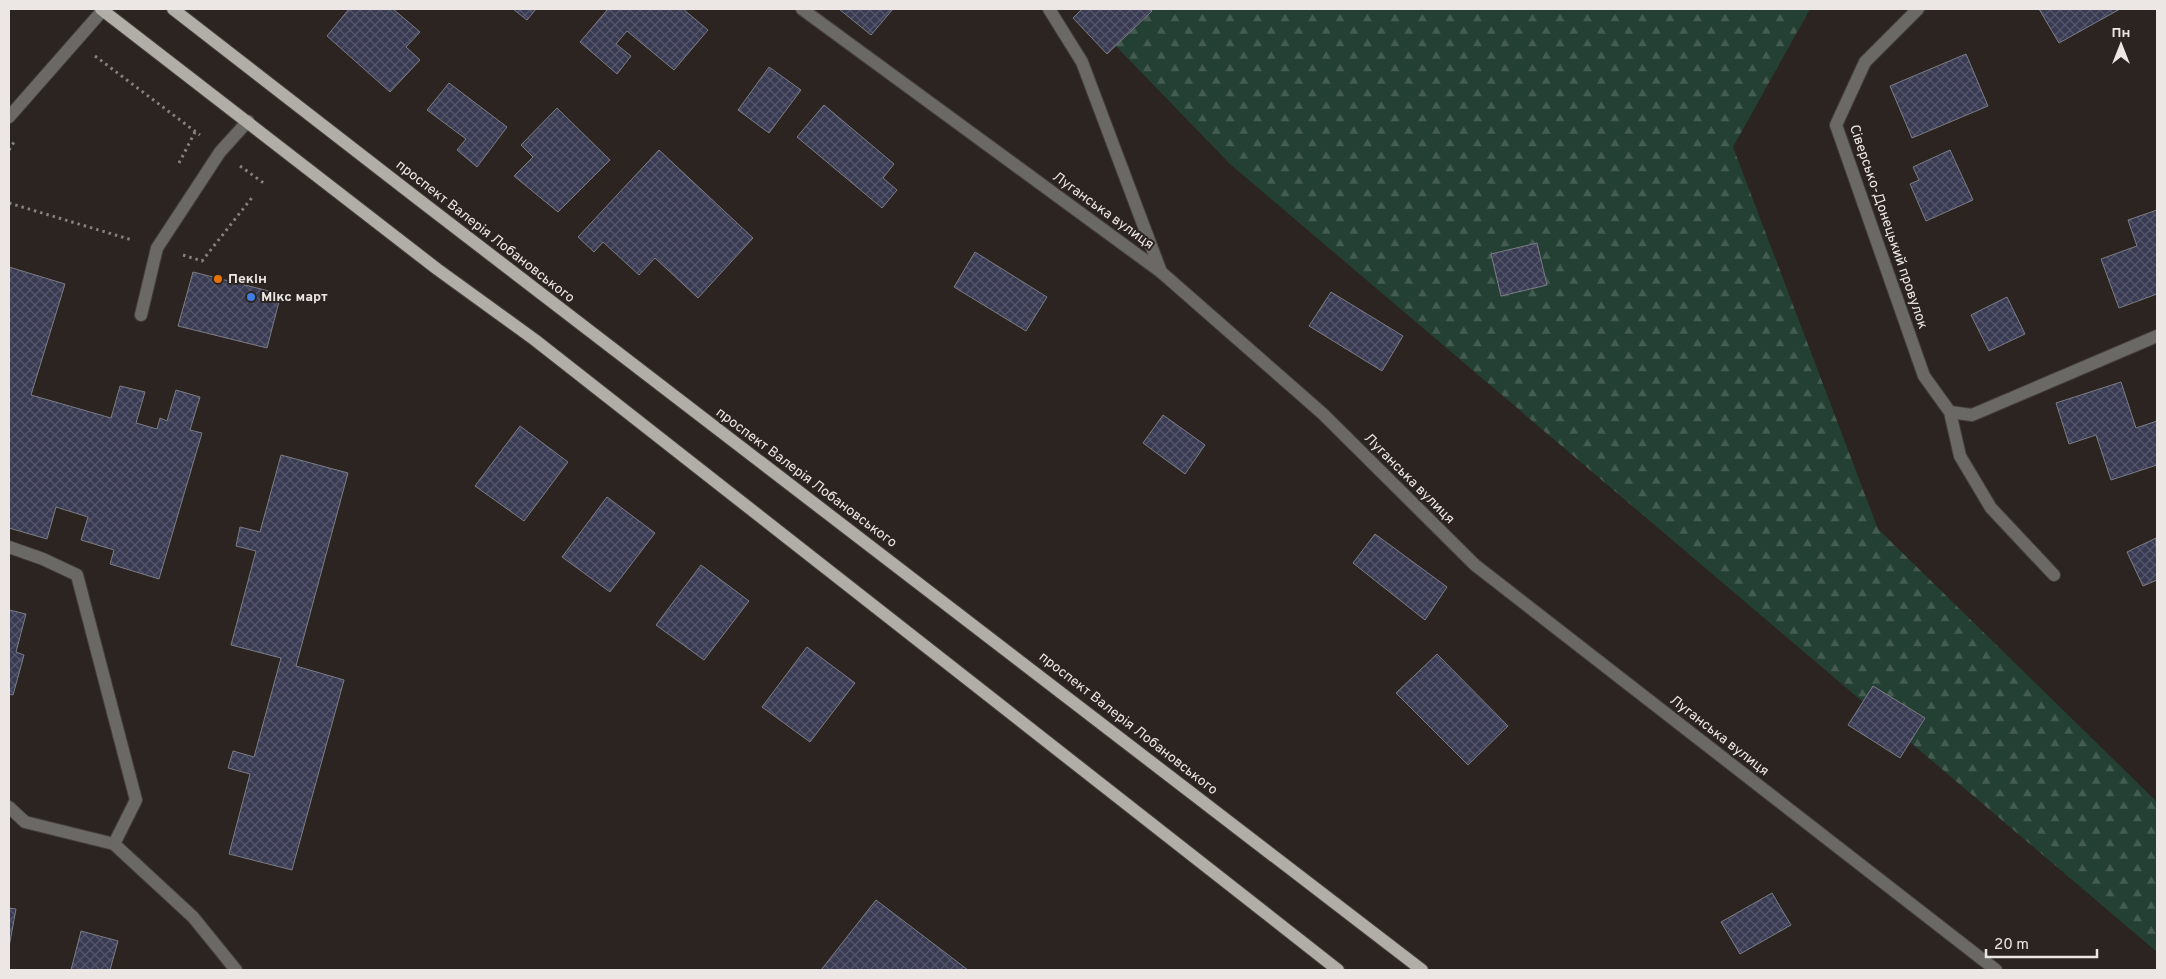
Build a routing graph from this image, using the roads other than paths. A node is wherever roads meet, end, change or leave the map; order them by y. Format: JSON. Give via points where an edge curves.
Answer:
{"nodes":[{"id":1,"x":102,"y":9,"type":"edge"},
{"id":2,"x":173,"y":9,"type":"edge"},
{"id":3,"x":802,"y":9,"type":"edge"},
{"id":4,"x":1049,"y":9,"type":"edge"},
{"id":5,"x":1918,"y":9,"type":"edge"},
{"id":6,"x":9,"y":117,"type":"edge"},
{"id":7,"x":248,"y":121,"type":"junction"},
{"id":8,"x":1161,"y":272,"type":"junction"},
{"id":9,"x":141,"y":315,"type":"dead end"},
{"id":10,"x":2157,"y":336,"type":"edge"},
{"id":11,"x":1950,"y":412,"type":"junction"},
{"id":12,"x":9,"y":547,"type":"edge"},
{"id":13,"x":2054,"y":575,"type":"dead end"},
{"id":14,"x":9,"y":808,"type":"edge"},
{"id":15,"x":114,"y":844,"type":"junction"},
{"id":16,"x":236,"y":970,"type":"edge"},
{"id":17,"x":1338,"y":970,"type":"edge"},
{"id":18,"x":1422,"y":970,"type":"edge"},
{"id":19,"x":1996,"y":970,"type":"edge"}],
"edges":[{"from":1,"to":6,"type":"street"},
{"from":1,"to":7,"type":"main road"},
{"from":2,"to":18,"type":"main road","name":"проспект Валерія Лобановського"},
{"from":3,"to":8,"type":"street","name":"Луганська вулиця"},
{"from":4,"to":8,"type":"street","via":[[1082,62]]},
{"from":5,"to":11,"type":"street","name":"Сіверсько-Донецький провулок","via":[[1865,62],[1836,124],[1924,376]]},
{"from":7,"to":9,"type":"street","via":[[220,152],[157,248]]},
{"from":7,"to":17,"type":"main road","via":[[437,269],[543,346]]},
{"from":8,"to":19,"type":"street","name":"Луганська вулиця","via":[[1323,414],[1475,565]]},
{"from":10,"to":11,"type":"street","via":[[1972,415]]},
{"from":11,"to":13,"type":"street","name":"Сіверсько-Донецький провулок","via":[[1960,456],[1991,508]]},
{"from":12,"to":15,"type":"street","via":[[78,575],[136,800]]},
{"from":14,"to":15,"type":"street","via":[[26,822]]},
{"from":15,"to":16,"type":"street","via":[[193,917]]}]}
